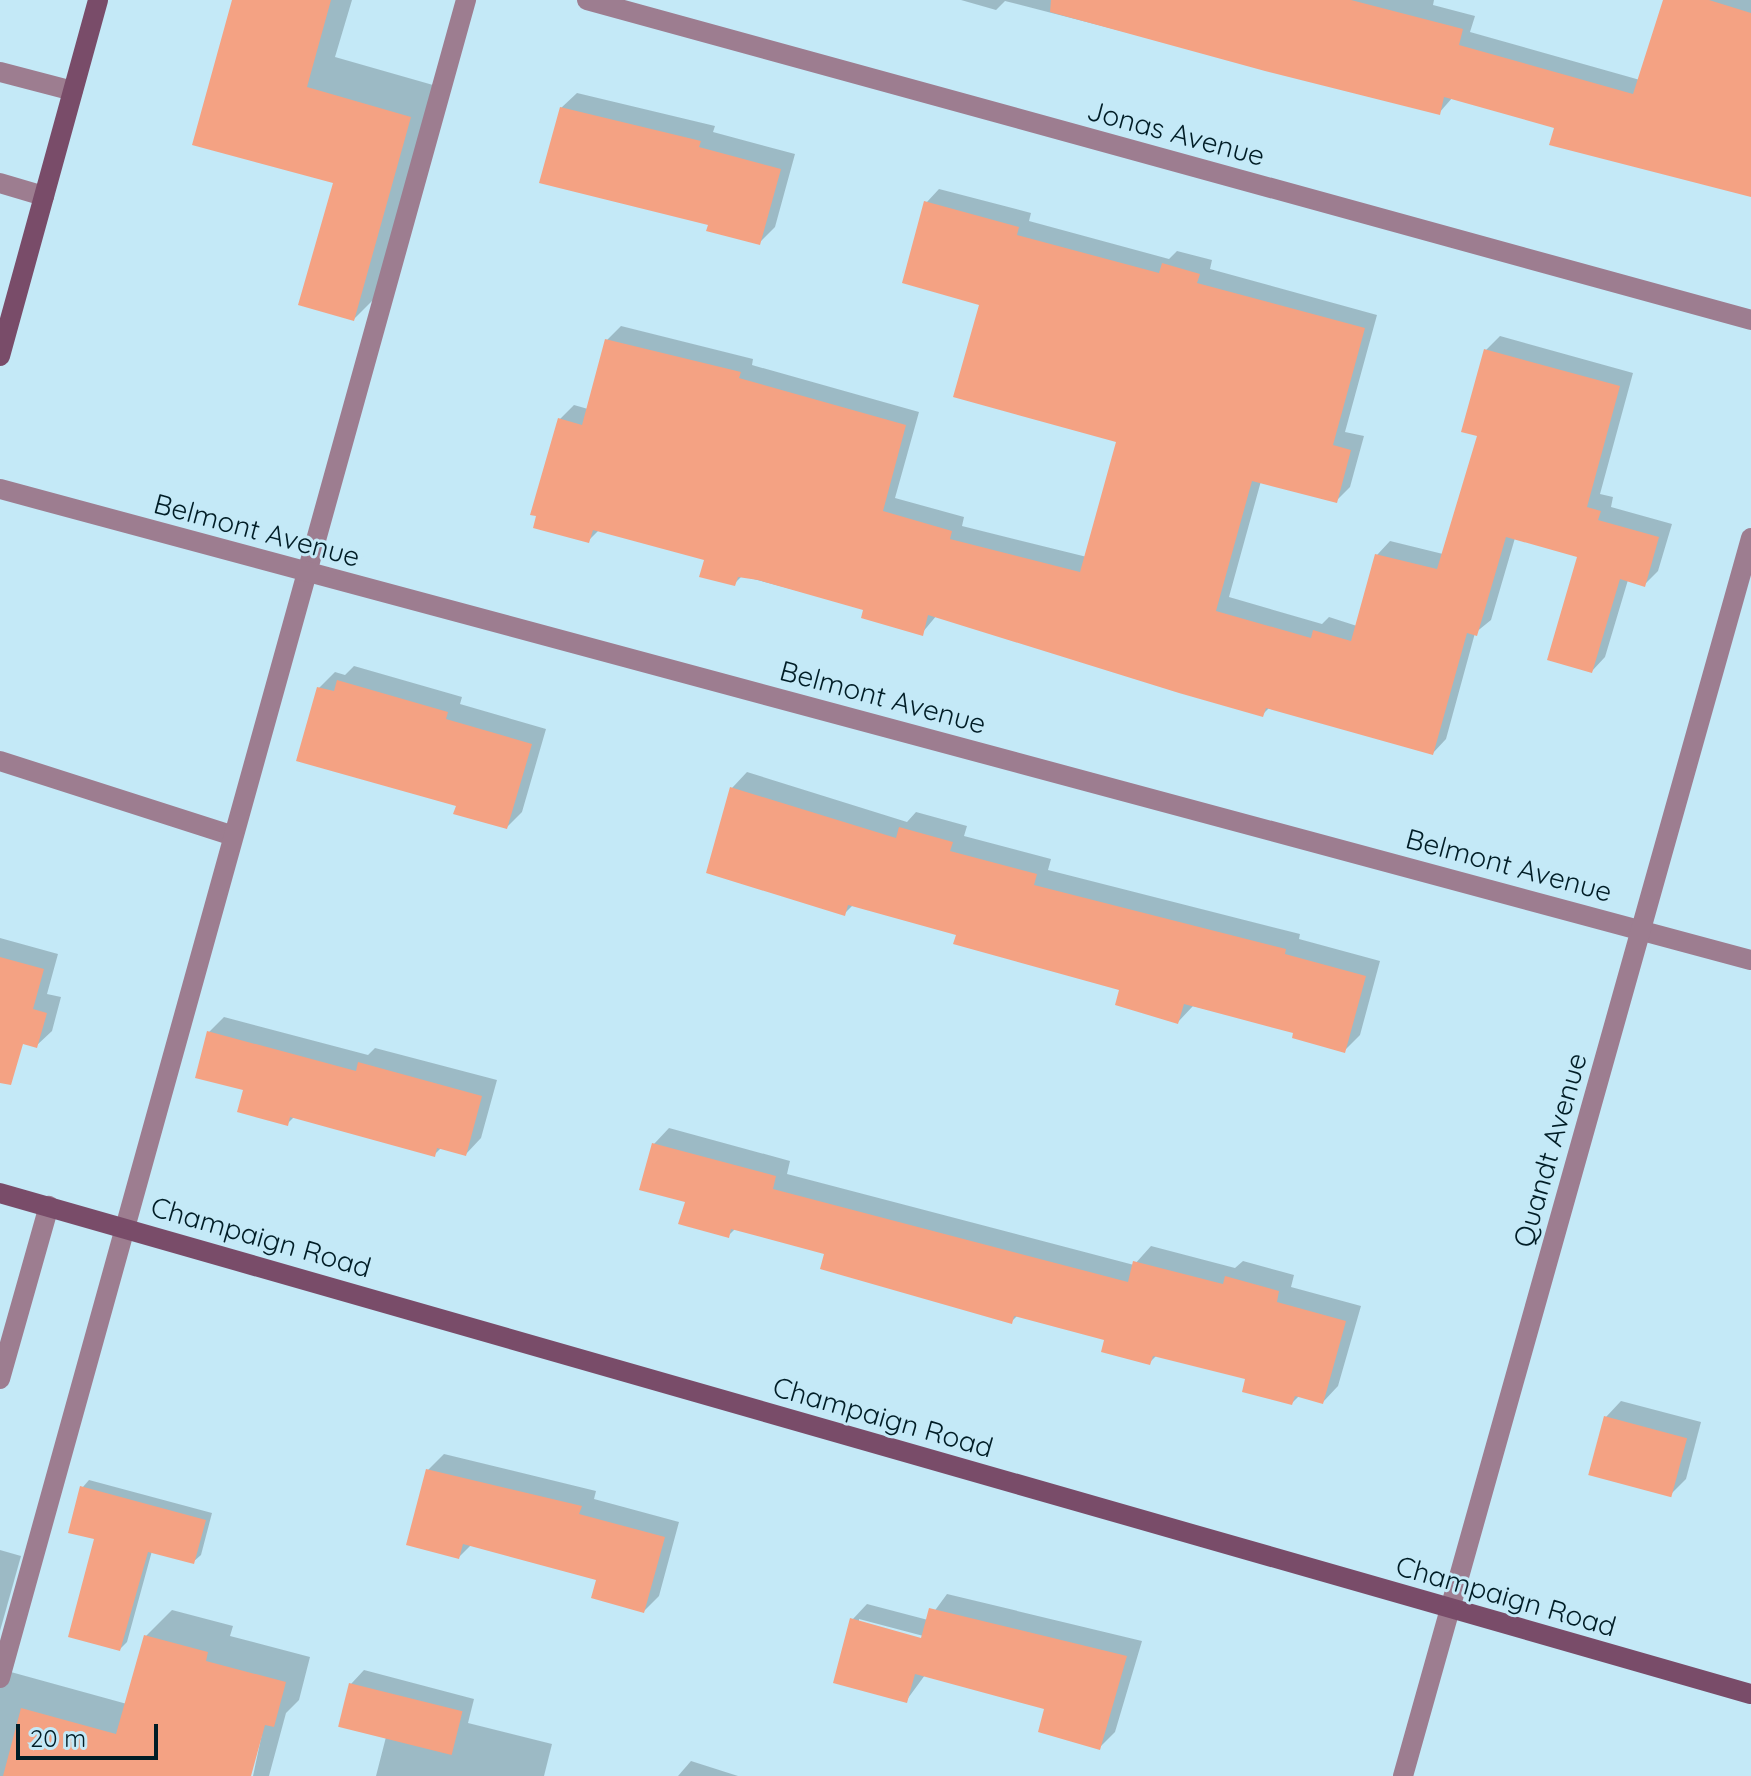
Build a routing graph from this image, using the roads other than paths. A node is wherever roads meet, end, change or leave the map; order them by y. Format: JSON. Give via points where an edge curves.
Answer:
{"nodes":[{"id":1,"x":98,"y":0,"type":"edge"},
{"id":2,"x":466,"y":0,"type":"edge"},
{"id":3,"x":587,"y":0,"type":"edge"},
{"id":4,"x":0,"y":72,"type":"edge"},
{"id":5,"x":73,"y":91,"type":"junction"},
{"id":6,"x":0,"y":183,"type":"edge"},
{"id":7,"x":44,"y":196,"type":"junction"},
{"id":8,"x":1751,"y":320,"type":"edge"},
{"id":9,"x":0,"y":356,"type":"edge"},
{"id":10,"x":0,"y":489,"type":"edge"},
{"id":11,"x":1751,"y":538,"type":"edge"},
{"id":12,"x":306,"y":573,"type":"junction"},
{"id":13,"x":0,"y":761,"type":"edge"},
{"id":14,"x":233,"y":836,"type":"junction"},
{"id":15,"x":1642,"y":930,"type":"junction"},
{"id":16,"x":1751,"y":960,"type":"edge"},
{"id":17,"x":0,"y":1193,"type":"edge"},
{"id":18,"x":49,"y":1206,"type":"junction"},
{"id":19,"x":125,"y":1227,"type":"junction"},
{"id":20,"x":0,"y":1379,"type":"edge"},
{"id":21,"x":1450,"y":1609,"type":"junction"},
{"id":22,"x":0,"y":1678,"type":"edge"},
{"id":23,"x":1751,"y":1694,"type":"edge"},
{"id":24,"x":1403,"y":1776,"type":"edge"}],
"edges":[{"from":1,"to":5,"type":"street"},
{"from":2,"to":12,"type":"street"},
{"from":3,"to":8,"type":"street","name":"Jonas Avenue"},
{"from":4,"to":5,"type":"street"},
{"from":5,"to":7,"type":"street"},
{"from":6,"to":7,"type":"street"},
{"from":7,"to":9,"type":"street"},
{"from":10,"to":12,"type":"street","name":"Belmont Avenue"},
{"from":11,"to":15,"type":"street","name":"Quandt Avenue"},
{"from":12,"to":14,"type":"street"},
{"from":12,"to":15,"type":"street","name":"Belmont Avenue"},
{"from":13,"to":14,"type":"street"},
{"from":14,"to":19,"type":"street"},
{"from":15,"to":16,"type":"street","name":"Belmont Avenue"},
{"from":15,"to":21,"type":"street","name":"Quandt Avenue"},
{"from":17,"to":18,"type":"street","name":"Champaign Road"},
{"from":18,"to":19,"type":"street","name":"Champaign Road"},
{"from":18,"to":20,"type":"street"},
{"from":19,"to":21,"type":"street","name":"Champaign Road"},
{"from":19,"to":22,"type":"street"},
{"from":21,"to":23,"type":"street","name":"Champaign Road"},
{"from":21,"to":24,"type":"street","name":"Quandt Avenue"}]}
